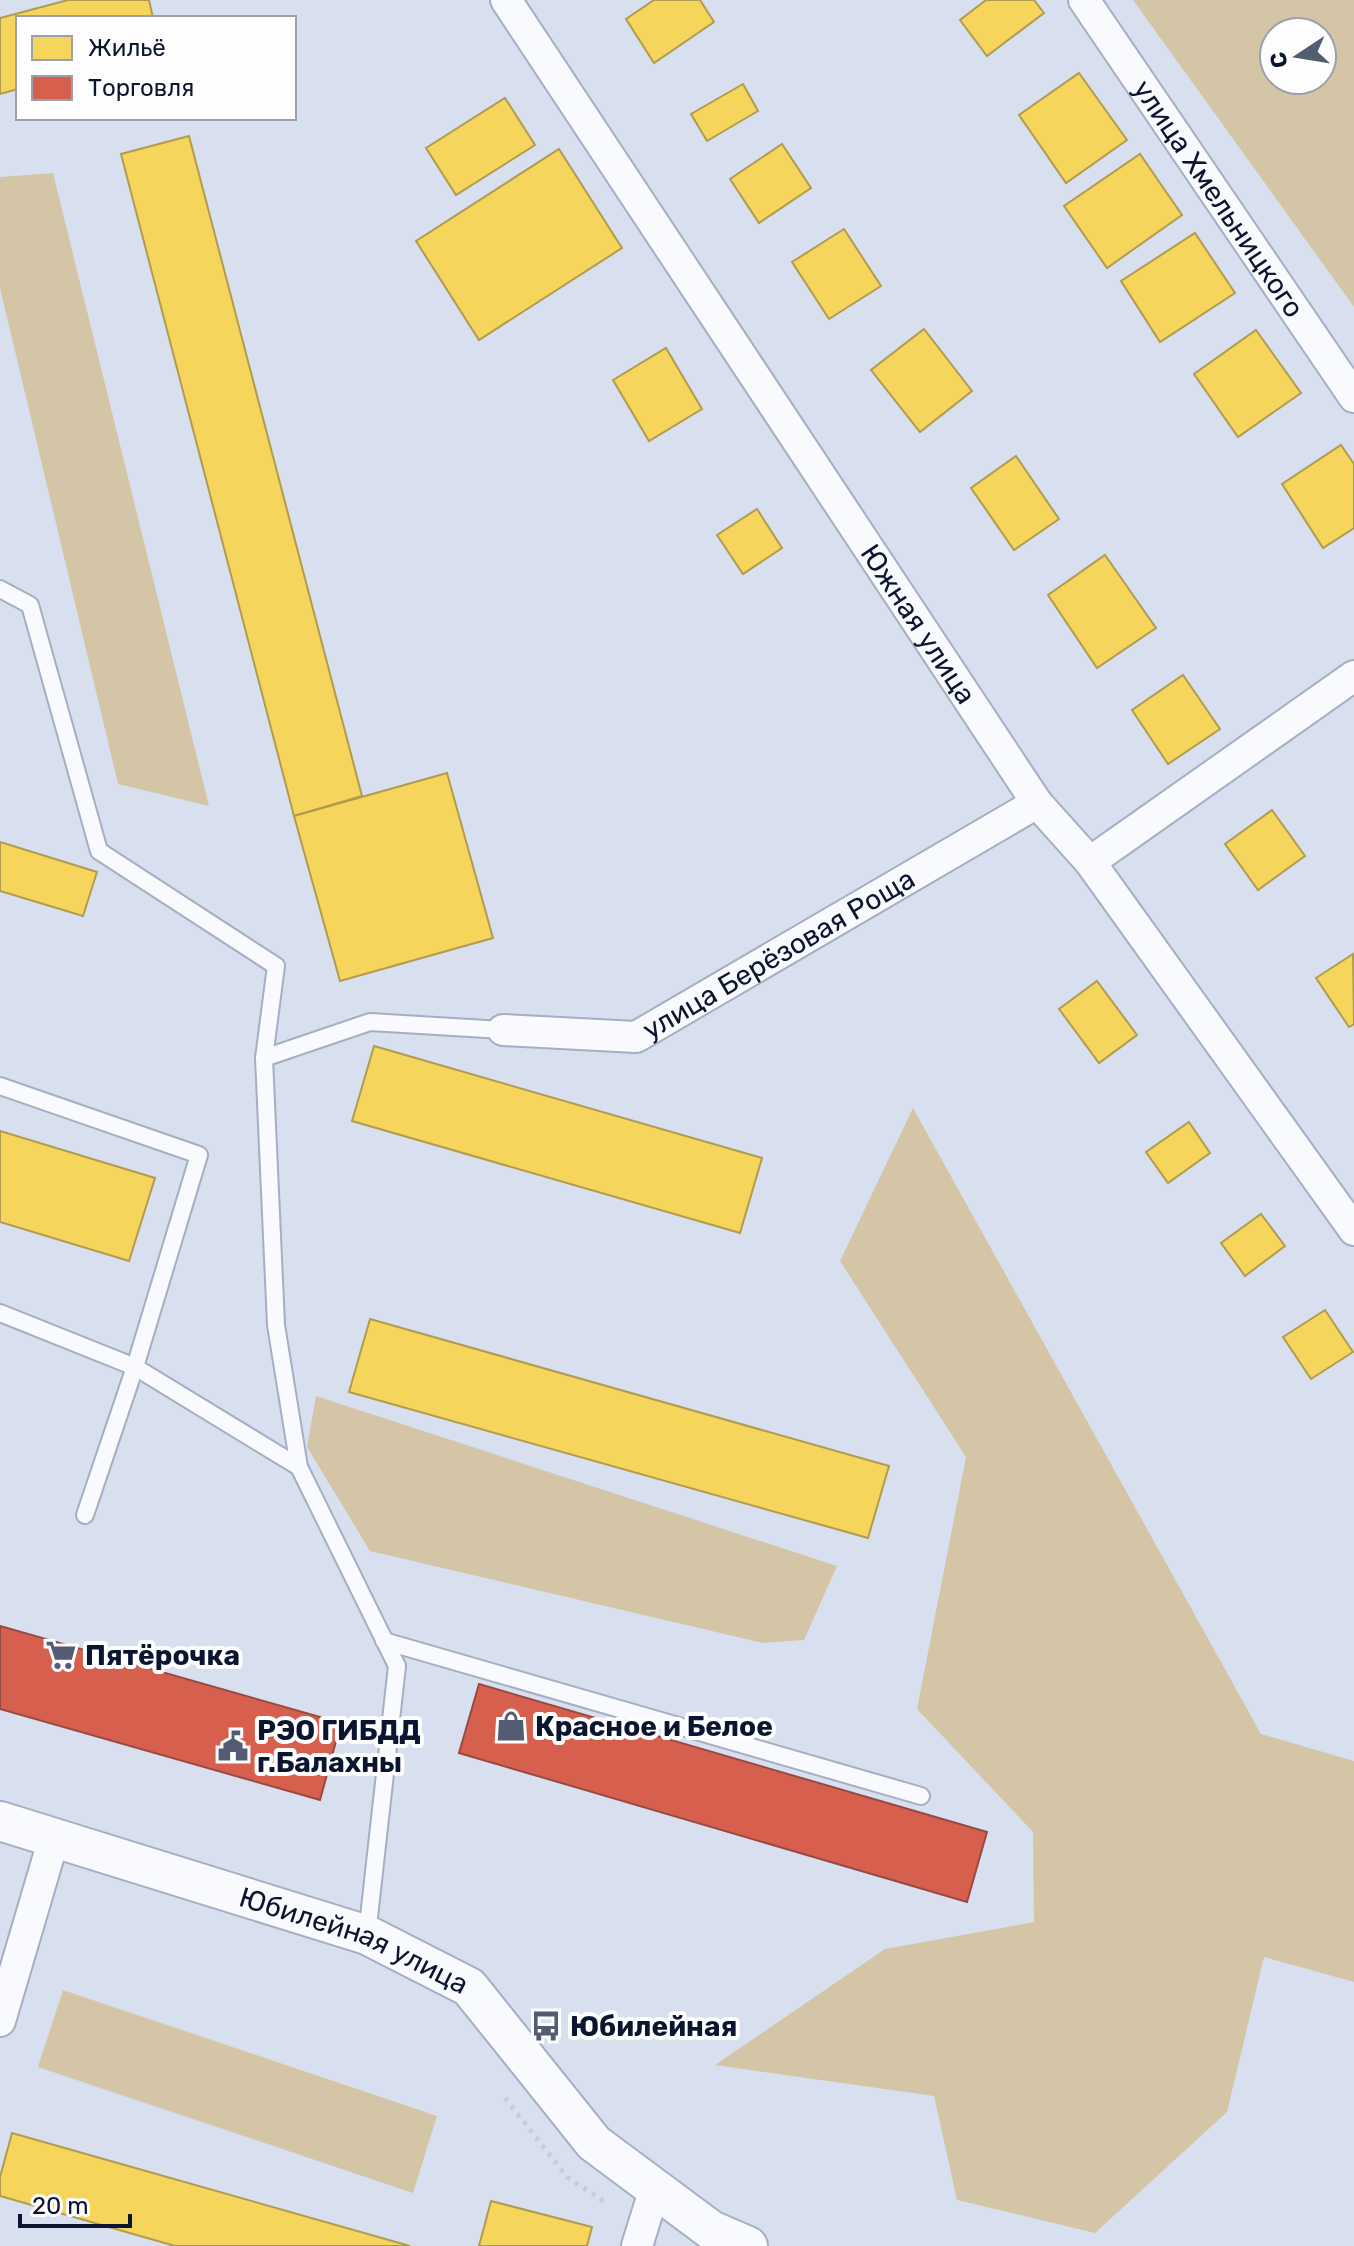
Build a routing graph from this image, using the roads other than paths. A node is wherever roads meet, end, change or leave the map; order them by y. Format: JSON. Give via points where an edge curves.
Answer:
{"nodes":[{"id":1,"x":506,"y":0,"type":"edge"},
{"id":2,"x":1084,"y":0,"type":"edge"},
{"id":3,"x":1354,"y":397,"type":"edge"},
{"id":4,"x":0,"y":589,"type":"edge"},
{"id":5,"x":1354,"y":676,"type":"edge"},
{"id":6,"x":1037,"y":803,"type":"junction"},
{"id":7,"x":1090,"y":862,"type":"junction"},
{"id":8,"x":503,"y":1030,"type":"joint"},
{"id":9,"x":264,"y":1058,"type":"junction"},
{"id":10,"x":0,"y":1086,"type":"edge"},
{"id":11,"x":1354,"y":1230,"type":"edge"},
{"id":12,"x":0,"y":1313,"type":"edge"},
{"id":13,"x":135,"y":1367,"type":"junction"},
{"id":14,"x":299,"y":1467,"type":"junction"},
{"id":15,"x":85,"y":1515,"type":"dead end"},
{"id":16,"x":384,"y":1641,"type":"junction"},
{"id":17,"x":921,"y":1796,"type":"dead end"},
{"id":18,"x":0,"y":1821,"type":"edge"},
{"id":19,"x":54,"y":1838,"type":"junction"},
{"id":20,"x":367,"y":1935,"type":"junction"},
{"id":21,"x":0,"y":2021,"type":"edge"},
{"id":22,"x":655,"y":2188,"type":"junction"},
{"id":23,"x":637,"y":2246,"type":"edge"},
{"id":24,"x":748,"y":2246,"type":"edge"}],
"edges":[{"from":1,"to":6,"type":"street","name":"Южная улица"},
{"from":2,"to":3,"type":"street","name":"улица Хмельницкого"},
{"from":4,"to":9,"type":"lane","via":[[30,605],[99,851],[276,966]]},
{"from":5,"to":7,"type":"street"},
{"from":6,"to":7,"type":"street","name":"Южная улица"},
{"from":6,"to":8,"type":"street","name":"улица Берёзовая Роща","via":[[636,1037]]},
{"from":7,"to":11,"type":"street","name":"Южная улица"},
{"from":8,"to":9,"type":"lane","via":[[370,1022]]},
{"from":9,"to":14,"type":"lane","via":[[276,1325]]},
{"from":10,"to":13,"type":"lane","via":[[199,1155]]},
{"from":12,"to":13,"type":"lane"},
{"from":13,"to":14,"type":"lane"},
{"from":13,"to":15,"type":"lane"},
{"from":14,"to":16,"type":"lane"},
{"from":16,"to":17,"type":"lane"},
{"from":16,"to":20,"type":"lane","via":[[397,1666]]},
{"from":18,"to":19,"type":"street","name":"Юбилейная улица"},
{"from":19,"to":20,"type":"street","name":"Юбилейная улица"},
{"from":19,"to":21,"type":"street"},
{"from":20,"to":22,"type":"street","name":"Юбилейная улица","via":[[469,1987],[594,2143]]},
{"from":22,"to":23,"type":"street"},
{"from":22,"to":24,"type":"street","name":"Юбилейная улица","via":[[711,2230]]}]}
